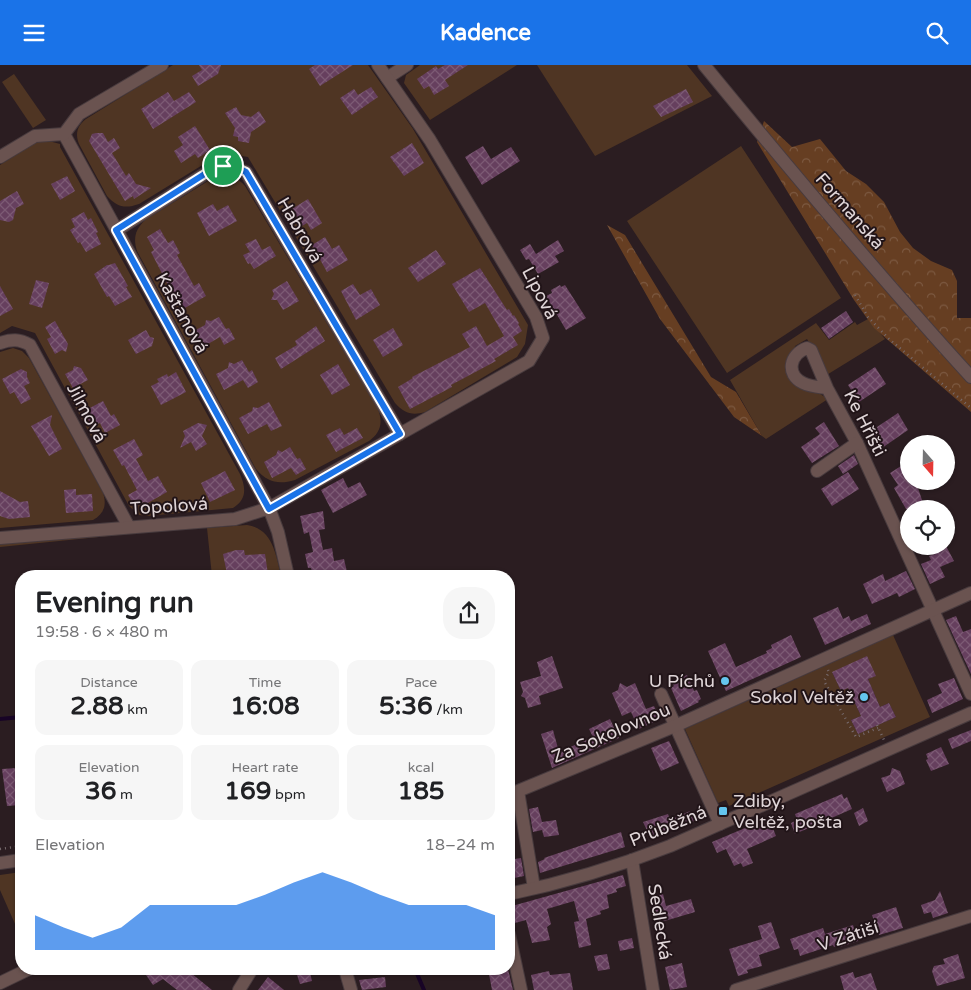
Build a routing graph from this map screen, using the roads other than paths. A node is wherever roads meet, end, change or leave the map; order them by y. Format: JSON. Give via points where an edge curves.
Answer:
{"nodes":[{"id":1,"x":162,"y":65,"type":"edge"},
{"id":2,"x":378,"y":65,"type":"edge"},
{"id":3,"x":407,"y":65,"type":"edge"},
{"id":4,"x":704,"y":65,"type":"edge"},
{"id":5,"x":387,"y":78,"type":"junction"},
{"id":6,"x":64,"y":134,"type":"junction"},
{"id":7,"x":0,"y":157,"type":"edge"},
{"id":8,"x":116,"y":230,"type":"junction"},
{"id":9,"x":0,"y":343,"type":"edge"},
{"id":10,"x":971,"y":377,"type":"edge"},
{"id":11,"x":827,"y":388,"type":"dead end"},
{"id":12,"x":400,"y":434,"type":"junction"},
{"id":13,"x":858,"y":443,"type":"junction"},
{"id":14,"x":817,"y":471,"type":"dead end"},
{"id":15,"x":269,"y":509,"type":"junction"},
{"id":16,"x":129,"y":527,"type":"junction"},
{"id":17,"x":0,"y":538,"type":"edge"},
{"id":18,"x":287,"y":570,"type":"edge"},
{"id":19,"x":971,"y":593,"type":"edge"},
{"id":20,"x":932,"y":610,"type":"junction"},
{"id":21,"x":661,"y":694,"type":"dead end"},
{"id":22,"x":971,"y":694,"type":"edge"},
{"id":23,"x":971,"y":713,"type":"edge"},
{"id":24,"x":674,"y":726,"type":"junction"},
{"id":25,"x":720,"y":824,"type":"junction"},
{"id":26,"x":632,"y":860,"type":"junction"},
{"id":27,"x":15,"y":861,"type":"edge"},
{"id":28,"x":0,"y":863,"type":"edge"},
{"id":29,"x":534,"y":888,"type":"junction"},
{"id":30,"x":515,"y":893,"type":"edge"},
{"id":31,"x":971,"y":916,"type":"edge"},
{"id":32,"x":515,"y":962,"type":"edge"},
{"id":33,"x":17,"y":975,"type":"edge"},
{"id":34,"x":248,"y":975,"type":"edge"},
{"id":35,"x":347,"y":975,"type":"edge"},
{"id":36,"x":0,"y":983,"type":"edge"},
{"id":37,"x":239,"y":990,"type":"edge"},
{"id":38,"x":351,"y":990,"type":"edge"},
{"id":39,"x":521,"y":990,"type":"edge"},
{"id":40,"x":652,"y":990,"type":"edge"},
{"id":41,"x":736,"y":990,"type":"edge"}],
"edges":[{"from":1,"to":6,"type":"street","via":[[79,114]]},
{"from":2,"to":5,"type":"street","name":"Lipová"},
{"from":3,"to":5,"type":"street"},
{"from":4,"to":10,"type":"street","name":"Formanská"},
{"from":5,"to":12,"type":"street","name":"Lipová","via":[[430,140],[536,317],[543,338],[528,361]]},
{"from":6,"to":7,"type":"street","via":[[35,136]]},
{"from":6,"to":8,"type":"street","name":"Kaštanová"},
{"from":8,"to":12,"type":"street","name":"Habrová","via":[[211,170],[223,166],[246,172]]},
{"from":8,"to":15,"type":"street","name":"Kaštanová"},
{"from":9,"to":16,"type":"street","name":"Jilmová","via":[[12,339],[30,345]]},
{"from":11,"to":13,"type":"street","name":"Ke Hřišti"},
{"from":12,"to":15,"type":"street","name":"Lipová"},
{"from":13,"to":14,"type":"street"},
{"from":13,"to":20,"type":"street","name":"Ke Hřišti"},
{"from":15,"to":16,"type":"street","name":"Topolová","via":[[235,519]]},
{"from":15,"to":18,"type":"street"},
{"from":16,"to":17,"type":"street","name":"Topolová"},
{"from":19,"to":20,"type":"street","name":"Za Sokolovnou"},
{"from":20,"to":22,"type":"street","name":"Ke Hřišti"},
{"from":20,"to":24,"type":"street","name":"Za Sokolovnou"},
{"from":21,"to":24,"type":"street"},
{"from":23,"to":25,"type":"street","name":"Průběžná"},
{"from":24,"to":25,"type":"street"},
{"from":24,"to":29,"type":"street","name":"Za Sokolovnou","via":[[518,791]]},
{"from":25,"to":26,"type":"street","name":"Průběžná"},
{"from":26,"to":29,"type":"street","name":"Průběžná"},
{"from":26,"to":40,"type":"street","name":"Sedlecká"},
{"from":27,"to":28,"type":"street"},
{"from":29,"to":30,"type":"street","name":"Průběžná"},
{"from":31,"to":41,"type":"street","name":"V Zátiší"},
{"from":32,"to":39,"type":"street"},
{"from":33,"to":36,"type":"street"},
{"from":34,"to":37,"type":"street"},
{"from":35,"to":38,"type":"street"}]}
